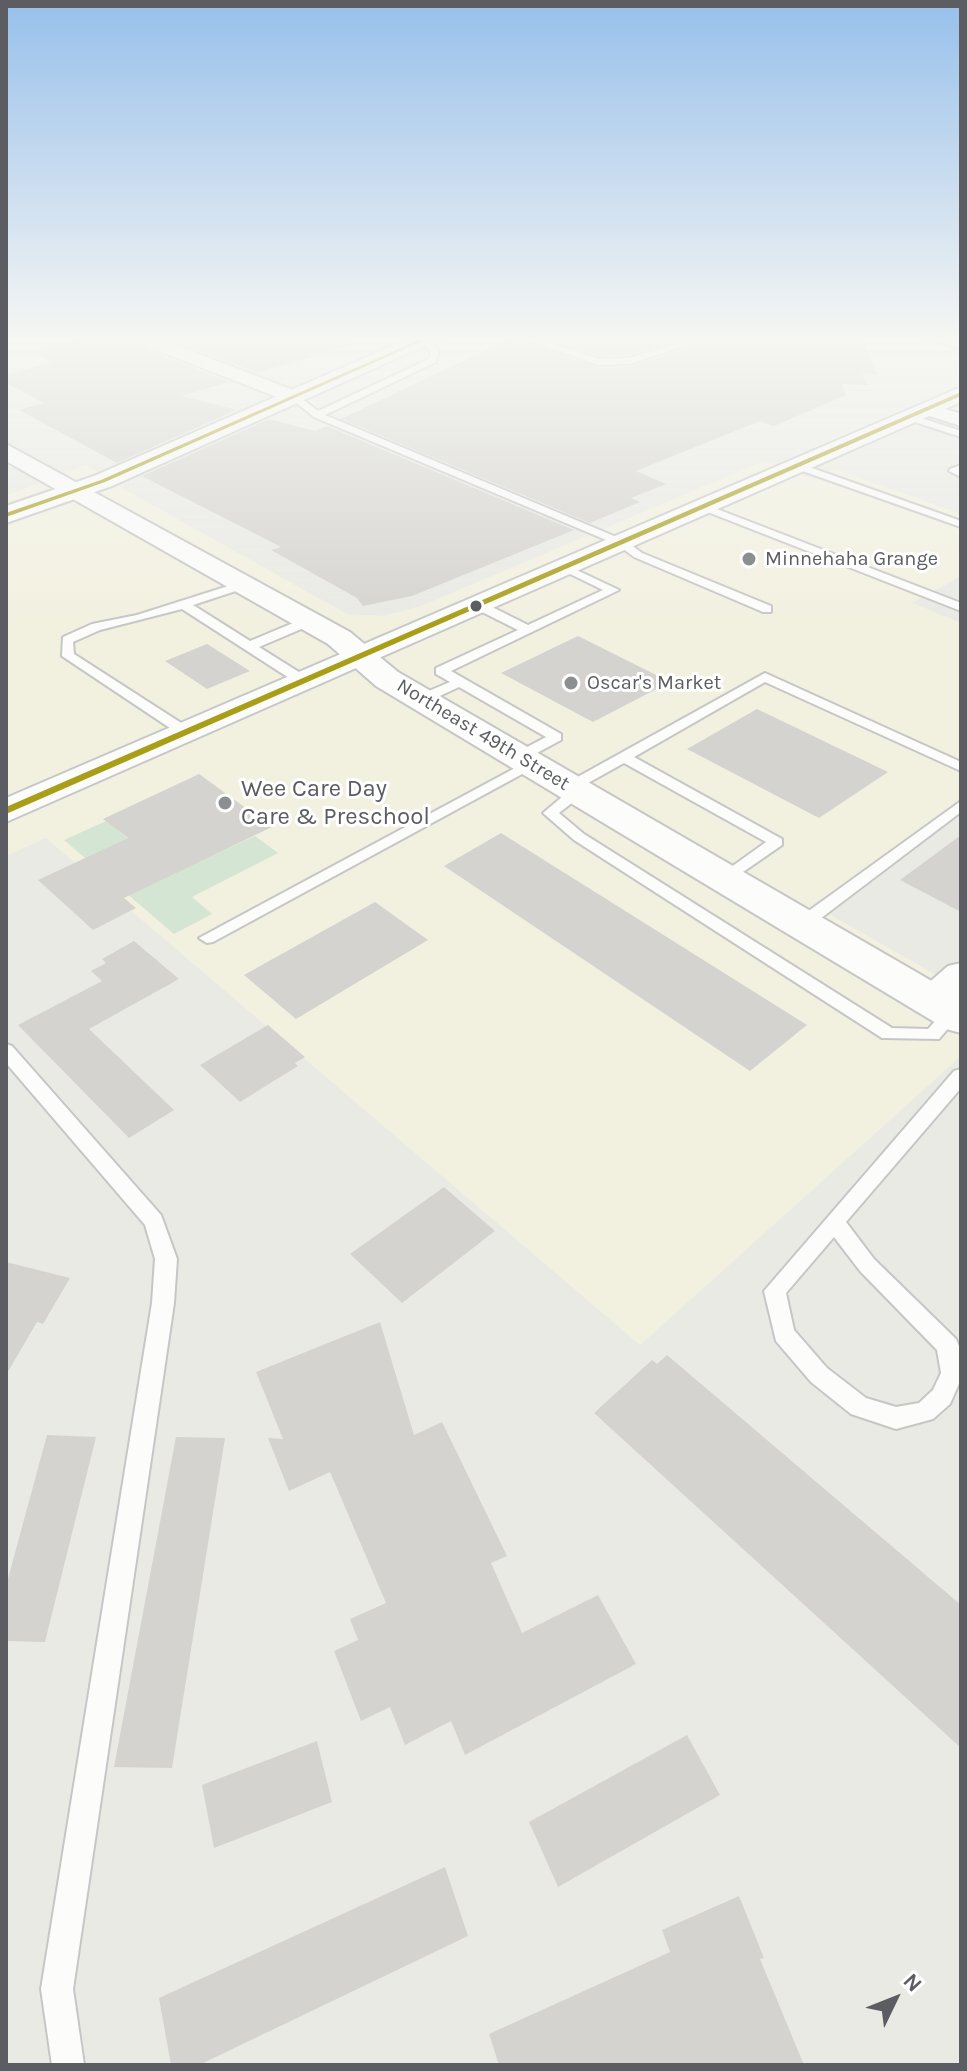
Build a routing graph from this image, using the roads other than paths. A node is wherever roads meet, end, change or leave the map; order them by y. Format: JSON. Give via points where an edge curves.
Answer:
{"nodes":[{"id":1,"x":212,"y":433,"type":"edge"},
{"id":2,"x":359,"y":433,"type":"edge"},
{"id":3,"x":874,"y":433,"type":"edge"},
{"id":4,"x":6,"y":451,"type":"edge"},
{"id":5,"x":798,"y":466,"type":"junction"},
{"id":6,"x":78,"y":491,"type":"junction"},
{"id":7,"x":704,"y":507,"type":"junction"},
{"id":8,"x":6,"y":515,"type":"edge"},
{"id":9,"x":958,"y":524,"type":"dead end"},
{"id":10,"x":622,"y":543,"type":"junction"},
{"id":11,"x":566,"y":568,"type":"junction"},
{"id":12,"x":244,"y":585,"type":"junction"},
{"id":13,"x":183,"y":604,"type":"junction"},
{"id":14,"x":480,"y":606,"type":"junction"},
{"id":15,"x":961,"y":607,"type":"edge"},
{"id":16,"x":767,"y":609,"type":"dead end"},
{"id":17,"x":309,"y":621,"type":"junction"},
{"id":18,"x":528,"y":630,"type":"junction"},
{"id":19,"x":249,"y":646,"type":"junction"},
{"id":20,"x":362,"y":658,"type":"junction"},
{"id":21,"x":305,"y":682,"type":"junction"},
{"id":22,"x":460,"y":682,"type":"junction"},
{"id":23,"x":422,"y":699,"type":"junction"},
{"id":24,"x":187,"y":733,"type":"junction"},
{"id":25,"x":624,"y":757,"type":"junction"},
{"id":26,"x":525,"y":760,"type":"junction"},
{"id":27,"x":961,"y":767,"type":"edge"},
{"id":28,"x":574,"y":790,"type":"junction"},
{"id":29,"x":961,"y":805,"type":"edge"},
{"id":30,"x":6,"y":811,"type":"edge"},
{"id":31,"x":724,"y":878,"type":"junction"},
{"id":32,"x":802,"y":924,"type":"junction"},
{"id":33,"x":207,"y":938,"type":"dead end"},
{"id":34,"x":961,"y":975,"type":"edge"},
{"id":35,"x":948,"y":1011,"type":"edge"},
{"id":36,"x":6,"y":1051,"type":"edge"},
{"id":37,"x":961,"y":1076,"type":"edge"},
{"id":38,"x":834,"y":1222,"type":"junction"},
{"id":39,"x":68,"y":2065,"type":"edge"}],
"edges":[{"from":1,"to":6,"type":"main road"},
{"from":2,"to":10,"type":"lane"},
{"from":3,"to":5,"type":"main road"},
{"from":4,"to":6,"type":"main road","name":"Northeast 49th Street"},
{"from":5,"to":7,"type":"main road"},
{"from":5,"to":9,"type":"lane"},
{"from":6,"to":8,"type":"main road"},
{"from":6,"to":12,"type":"main road","name":"Northeast 49th Street"},
{"from":7,"to":10,"type":"main road"},
{"from":7,"to":15,"type":"lane"},
{"from":10,"to":11,"type":"main road"},
{"from":10,"to":16,"type":"lane","via":[[638,555]]},
{"from":11,"to":14,"type":"main road"},
{"from":11,"to":18,"type":"lane","via":[[613,590]]},
{"from":12,"to":13,"type":"lane"},
{"from":12,"to":17,"type":"main road","name":"Northeast 49th Street"},
{"from":13,"to":19,"type":"lane"},
{"from":13,"to":24,"type":"lane","via":[[67,640],[68,656]]},
{"from":14,"to":18,"type":"lane"},
{"from":14,"to":20,"type":"main road"},
{"from":17,"to":19,"type":"lane"},
{"from":17,"to":20,"type":"main road","name":"Northeast 49th Street"},
{"from":18,"to":22,"type":"lane","via":[[441,671]]},
{"from":19,"to":21,"type":"lane"},
{"from":20,"to":21,"type":"main road"},
{"from":20,"to":23,"type":"main road","name":"Northeast 49th Street"},
{"from":21,"to":24,"type":"main road"},
{"from":22,"to":23,"type":"lane"},
{"from":22,"to":26,"type":"lane","via":[[556,737]]},
{"from":23,"to":26,"type":"main road","name":"Northeast 49th Street"},
{"from":24,"to":30,"type":"main road"},
{"from":25,"to":27,"type":"lane","via":[[765,677]]},
{"from":25,"to":28,"type":"lane"},
{"from":25,"to":31,"type":"lane","via":[[777,842]]},
{"from":26,"to":28,"type":"main road","name":"Northeast 49th Street"},
{"from":26,"to":33,"type":"lane"},
{"from":28,"to":31,"type":"main road","name":"Northeast 49th Street"},
{"from":28,"to":35,"type":"lane","via":[[550,813],[579,837],[888,1034],[933,1035]]},
{"from":29,"to":32,"type":"lane"},
{"from":31,"to":32,"type":"main road","name":"Northeast 49th Street"},
{"from":32,"to":35,"type":"main road","name":"Northeast 49th Street"},
{"from":34,"to":35,"type":"street"},
{"from":36,"to":39,"type":"lane","via":[[154,1221],[166,1259],[57,1989]]},
{"from":37,"to":38,"type":"lane"},
{"from":38,"to":38,"type":"lane","via":[[775,1291],[784,1334],[819,1375],[859,1407],[896,1418],[925,1412],[942,1397],[952,1373],[948,1346],[867,1265]]}]}
